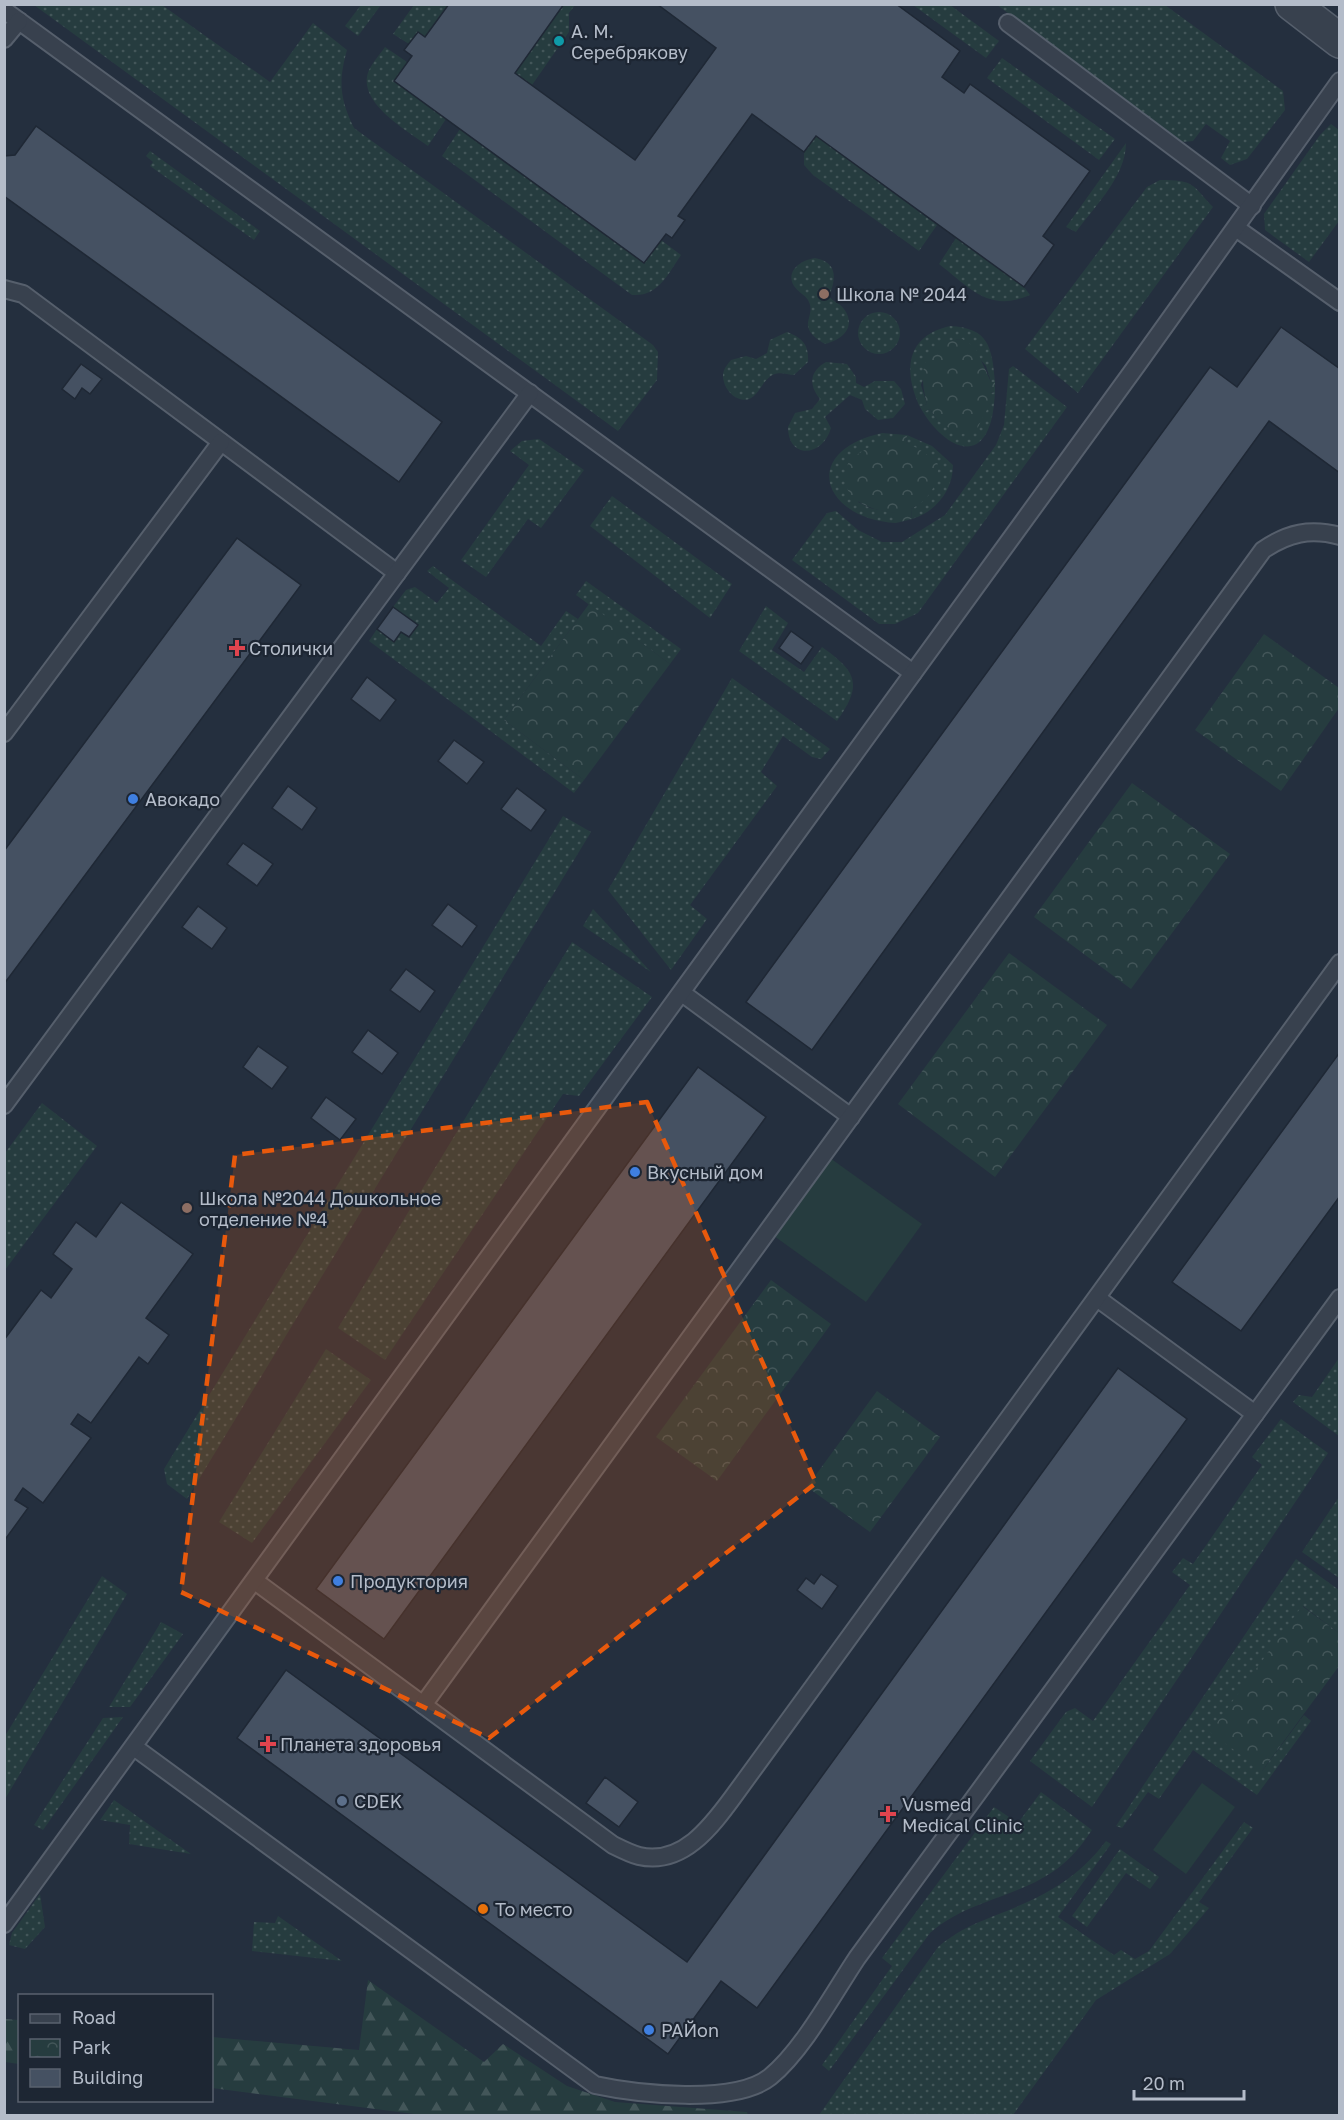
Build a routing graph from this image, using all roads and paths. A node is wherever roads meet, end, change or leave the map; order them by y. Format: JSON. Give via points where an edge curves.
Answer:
{"nodes":[{"id":1,"x":1292,"y":4,"type":"edge"},
{"id":2,"x":4,"y":10,"type":"edge"},
{"id":3,"x":19,"y":21,"type":"junction"},
{"id":4,"x":1008,"y":23,"type":"dead end"},
{"id":5,"x":4,"y":39,"type":"edge"},
{"id":6,"x":1340,"y":40,"type":"edge"},
{"id":7,"x":1340,"y":81,"type":"edge"},
{"id":8,"x":1252,"y":206,"type":"junction"},
{"id":9,"x":1236,"y":228,"type":"junction"},
{"id":10,"x":4,"y":289,"type":"edge"},
{"id":11,"x":1340,"y":302,"type":"edge"},
{"id":12,"x":530,"y":393,"type":"junction"},
{"id":13,"x":221,"y":442,"type":"junction"},
{"id":14,"x":1340,"y":536,"type":"edge"},
{"id":15,"x":397,"y":573,"type":"junction"},
{"id":16,"x":913,"y":674,"type":"junction"},
{"id":17,"x":4,"y":733,"type":"edge"},
{"id":18,"x":1340,"y":963,"type":"edge"},
{"id":19,"x":682,"y":993,"type":"junction"},
{"id":20,"x":4,"y":1105,"type":"edge"},
{"id":21,"x":851,"y":1117,"type":"junction"},
{"id":22,"x":1097,"y":1298,"type":"junction"},
{"id":23,"x":1340,"y":1298,"type":"edge"},
{"id":24,"x":1255,"y":1414,"type":"junction"},
{"id":25,"x":255,"y":1581,"type":"junction"},
{"id":26,"x":423,"y":1705,"type":"junction"},
{"id":27,"x":134,"y":1747,"type":"junction"},
{"id":28,"x":4,"y":1924,"type":"edge"}],
"edges":[{"from":1,"to":6,"type":"street"},
{"from":2,"to":3,"type":"lane"},
{"from":3,"to":5,"type":"lane"},
{"from":3,"to":12,"type":"lane"},
{"from":4,"to":8,"type":"lane"},
{"from":7,"to":8,"type":"lane"},
{"from":8,"to":9,"type":"lane"},
{"from":9,"to":11,"type":"lane"},
{"from":9,"to":16,"type":"lane"},
{"from":10,"to":13,"type":"lane","via":[[23,294]]},
{"from":12,"to":15,"type":"lane"},
{"from":12,"to":16,"type":"lane"},
{"from":13,"to":15,"type":"lane"},
{"from":13,"to":17,"type":"lane"},
{"from":14,"to":21,"type":"lane","via":[[1319,530],[1300,532],[1280,538],[1263,550]]},
{"from":15,"to":20,"type":"lane"},
{"from":16,"to":19,"type":"lane"},
{"from":18,"to":22,"type":"lane"},
{"from":19,"to":21,"type":"lane"},
{"from":19,"to":25,"type":"lane"},
{"from":21,"to":26,"type":"lane"},
{"from":22,"to":24,"type":"lane"},
{"from":22,"to":26,"type":"lane","via":[[709,1830],[687,1847],[665,1857],[640,1856],[613,1845]]},
{"from":23,"to":24,"type":"lane"},
{"from":24,"to":27,"type":"lane","via":[[857,1958],[788,2059],[770,2077],[745,2090],[632,2092],[595,2085]]},
{"from":25,"to":26,"type":"lane"},
{"from":25,"to":27,"type":"lane"},
{"from":27,"to":28,"type":"lane"}]}
